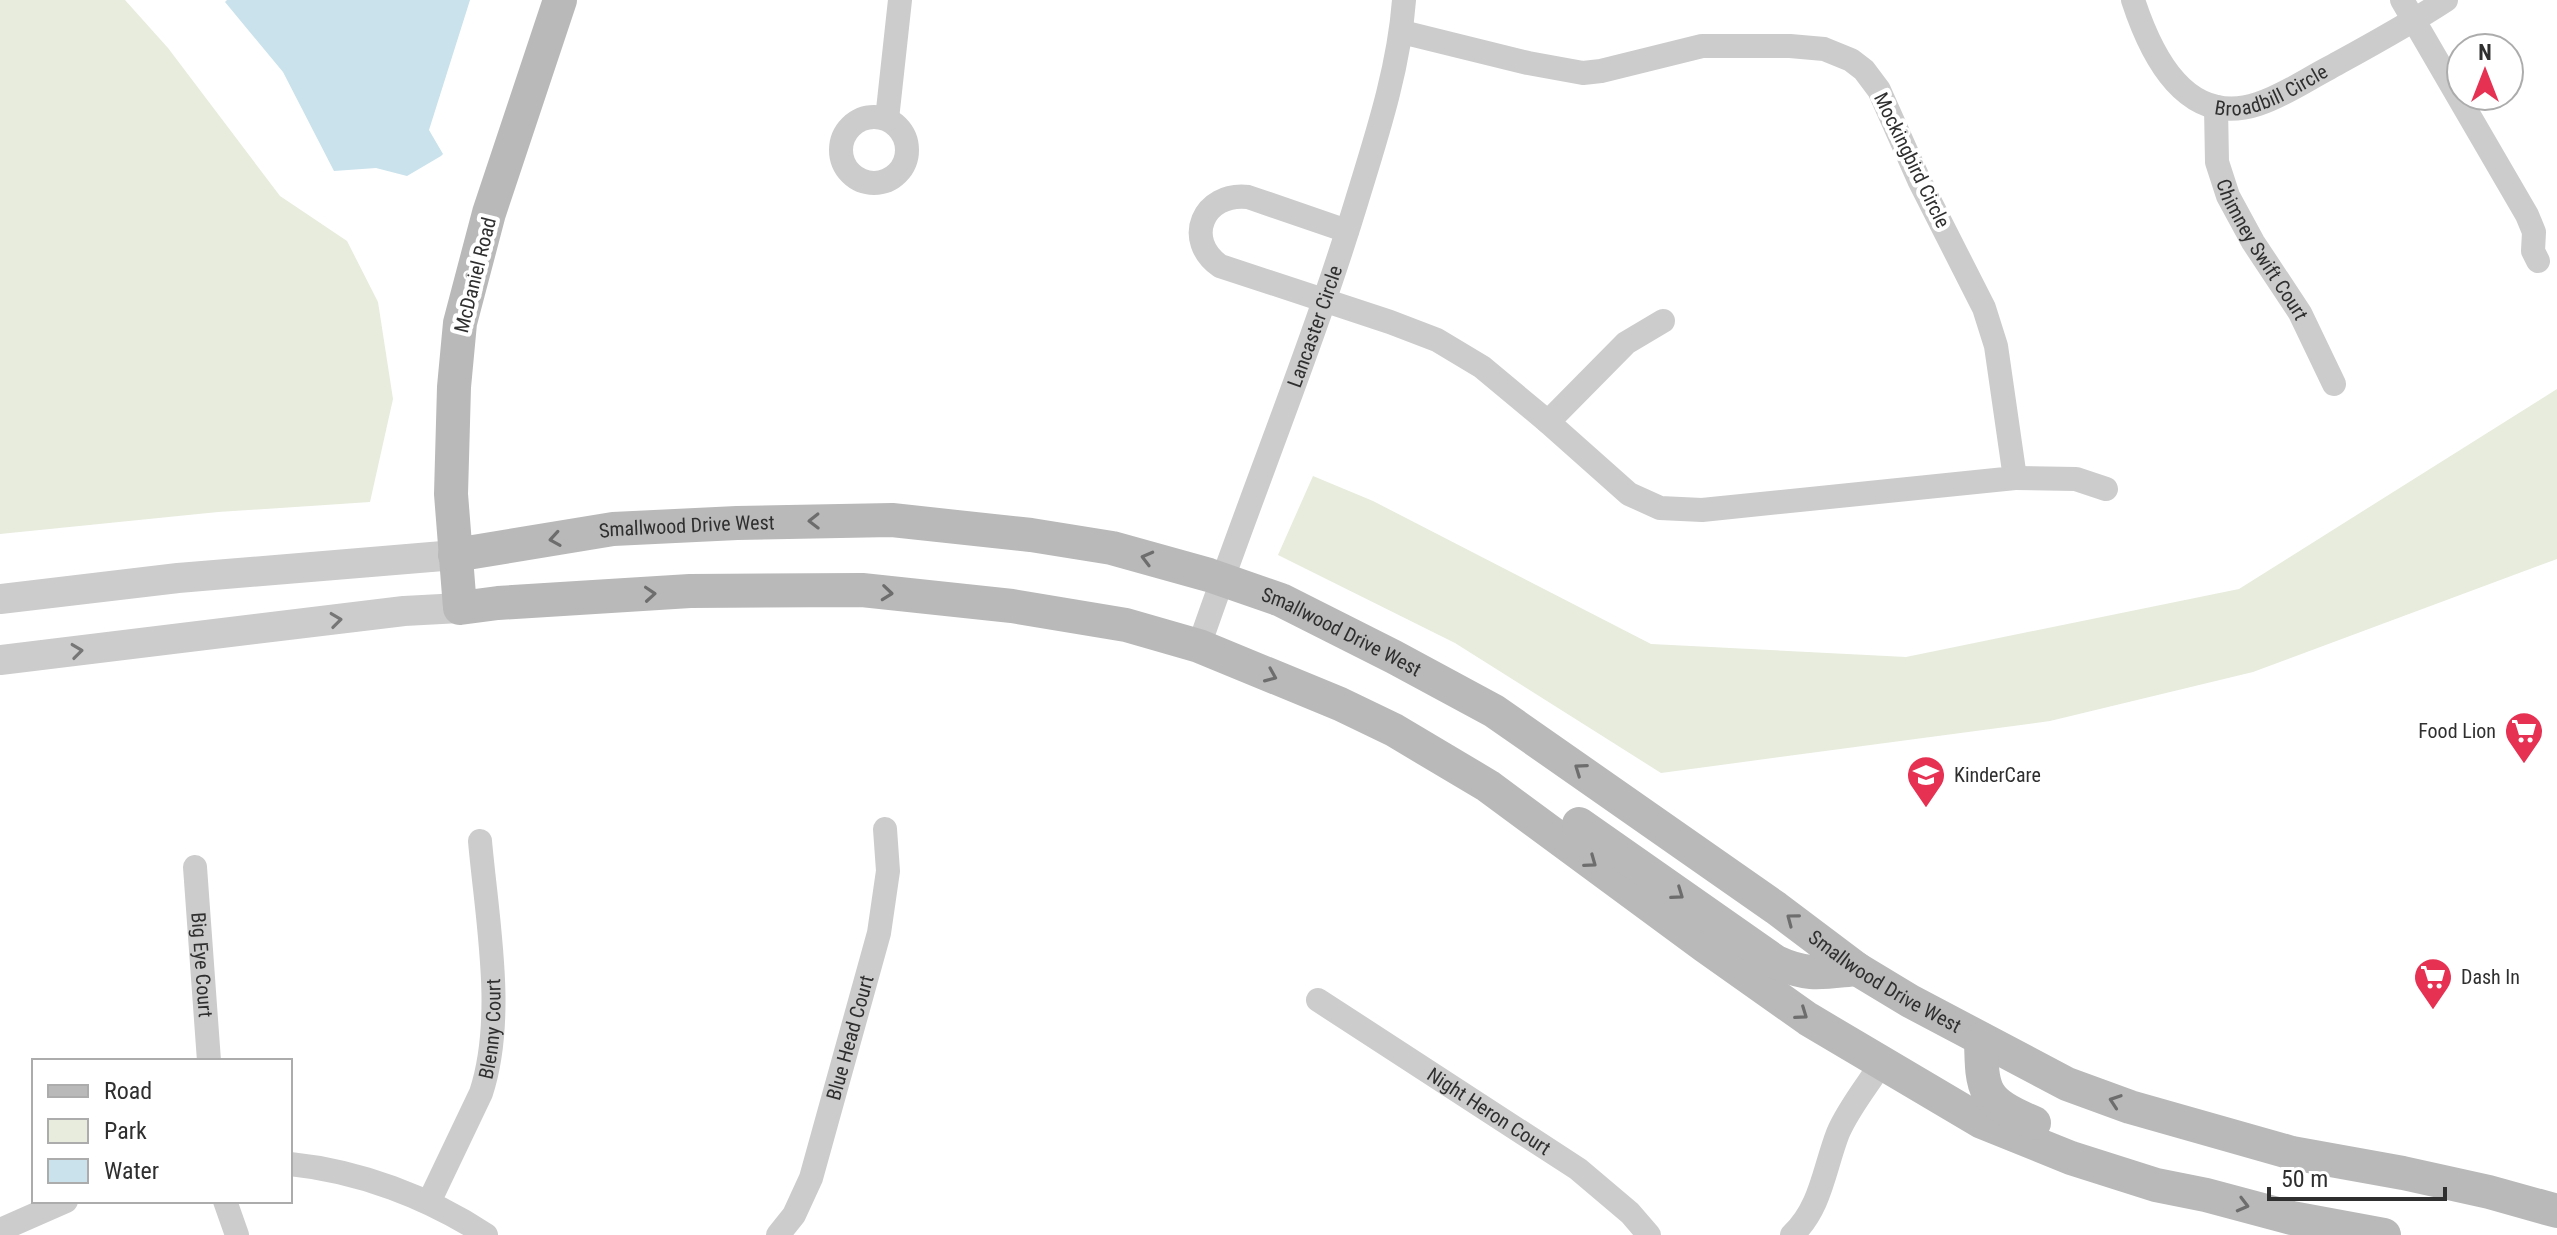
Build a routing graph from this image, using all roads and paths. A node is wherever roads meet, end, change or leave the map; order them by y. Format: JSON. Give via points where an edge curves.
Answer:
{"nodes":[{"id":1,"x":560,"y":0,"type":"edge"},
{"id":2,"x":900,"y":0,"type":"edge"},
{"id":3,"x":1404,"y":0,"type":"edge"},
{"id":4,"x":2133,"y":0,"type":"edge"},
{"id":5,"x":2446,"y":0,"type":"edge"},
{"id":6,"x":2408,"y":11,"type":"edge"},
{"id":7,"x":1402,"y":32,"type":"junction"},
{"id":8,"x":2216,"y":107,"type":"junction"},
{"id":9,"x":887,"y":119,"type":"dead end"},
{"id":10,"x":1347,"y":231,"type":"junction"},
{"id":11,"x":2538,"y":261,"type":"dead end"},
{"id":12,"x":1324,"y":301,"type":"junction"},
{"id":13,"x":1663,"y":321,"type":"dead end"},
{"id":14,"x":2334,"y":384,"type":"dead end"},
{"id":15,"x":1548,"y":422,"type":"junction"},
{"id":16,"x":2015,"y":478,"type":"junction"},
{"id":17,"x":2106,"y":489,"type":"dead end"},
{"id":18,"x":455,"y":555,"type":"junction"},
{"id":19,"x":1222,"y":579,"type":"junction"},
{"id":20,"x":0,"y":599,"type":"edge"},
{"id":21,"x":460,"y":608,"type":"junction"},
{"id":22,"x":1199,"y":646,"type":"junction"},
{"id":23,"x":0,"y":660,"type":"edge"},
{"id":24,"x":1394,"y":730,"type":"junction"},
{"id":25,"x":885,"y":829,"type":"dead end"},
{"id":26,"x":480,"y":841,"type":"dead end"},
{"id":27,"x":195,"y":867,"type":"dead end"},
{"id":28,"x":1857,"y":969,"type":"junction"},
{"id":29,"x":1318,"y":1000,"type":"dead end"},
{"id":30,"x":1981,"y":1039,"type":"junction"},
{"id":31,"x":209,"y":1059,"type":"edge"},
{"id":32,"x":1881,"y":1064,"type":"junction"},
{"id":33,"x":292,"y":1164,"type":"edge"},
{"id":34,"x":2557,"y":1191,"type":"edge"},
{"id":35,"x":2489,"y":1192,"type":"junction"},
{"id":36,"x":2206,"y":1195,"type":"junction"},
{"id":37,"x":429,"y":1202,"type":"junction"},
{"id":38,"x":61,"y":1203,"type":"edge"},
{"id":39,"x":226,"y":1203,"type":"edge"},
{"id":40,"x":2557,"y":1211,"type":"edge"},
{"id":41,"x":0,"y":1230,"type":"edge"},
{"id":42,"x":237,"y":1235,"type":"edge"},
{"id":43,"x":486,"y":1235,"type":"edge"},
{"id":44,"x":778,"y":1235,"type":"edge"},
{"id":45,"x":1649,"y":1235,"type":"edge"},
{"id":46,"x":1792,"y":1235,"type":"edge"},
{"id":47,"x":2384,"y":1235,"type":"edge"}],
"edges":[{"from":1,"to":18,"type":"main road","name":"McDaniel Road","via":[[489,213],[460,323],[451,494]]},
{"from":2,"to":9,"type":"street"},
{"from":3,"to":7,"type":"street","name":"Lancaster Circle"},
{"from":4,"to":8,"type":"street","name":"Broadbill Circle","via":[[2158,61],[2181,88]]},
{"from":5,"to":6,"type":"street","name":"Broadbill Circle"},
{"from":6,"to":8,"type":"street","name":"Broadbill Circle","via":[[2258,104]]},
{"from":6,"to":11,"type":"street","via":[[2527,215]]},
{"from":7,"to":10,"type":"street","name":"Lancaster Circle"},
{"from":7,"to":16,"type":"street","name":"Mockingbird Circle","via":[[1583,73],[1702,46],[1824,49],[1851,60],[1879,90],[1984,308],[1996,346]]},
{"from":8,"to":14,"type":"street","name":"Chimney Swift Court","via":[[2217,162],[2228,196],[2300,313]]},
{"from":10,"to":12,"type":"street","name":"Lancaster Circle"},
{"from":10,"to":12,"type":"street","via":[[1233,195],[1212,206],[1205,217],[1201,232],[1209,259]]},
{"from":12,"to":15,"type":"street","via":[[1414,330],[1456,350]]},
{"from":12,"to":19,"type":"street","name":"Lancaster Circle"},
{"from":13,"to":15,"type":"street","via":[[1626,343]]},
{"from":15,"to":16,"type":"street","via":[[1614,483],[1660,508],[1702,510]]},
{"from":16,"to":17,"type":"street","via":[[2076,479]]},
{"from":19,"to":18,"type":"main road","name":"Smallwood Drive West","one_way":true,"via":[[1112,548],[892,520],[613,529]]},
{"from":18,"to":20,"type":"street","name":"Smallwood Drive West"},
{"from":18,"to":21,"type":"main road","name":"McDaniel Road"},
{"from":19,"to":22,"type":"street","name":"Lancaster Circle"},
{"from":28,"to":19,"type":"main road","name":"Smallwood Drive West","one_way":true,"via":[[1494,711],[1281,600]]},
{"from":21,"to":22,"type":"main road","one_way":true,"via":[[690,591],[862,590],[1026,608],[1126,625]]},
{"from":23,"to":21,"type":"street","one_way":true},
{"from":22,"to":24,"type":"main road","one_way":true},
{"from":24,"to":28,"type":"main road","one_way":true,"via":[[1540,797],[1776,962],[1812,974]]},
{"from":24,"to":32,"type":"main road","one_way":true,"via":[[1488,786],[1752,979]]},
{"from":25,"to":44,"type":"street","name":"Blue Head Court","via":[[888,871],[879,933],[811,1178]]},
{"from":26,"to":37,"type":"street","name":"Blenny Court","via":[[493,1007],[487,1074]]},
{"from":27,"to":31,"type":"street","name":"Big Eye Court"},
{"from":28,"to":30,"type":"main road","name":"Smallwood Drive West"},
{"from":29,"to":45,"type":"street","name":"Night Heron Court","via":[[1578,1169]]},
{"from":35,"to":30,"type":"main road","name":"Smallwood Drive West","one_way":true,"via":[[2292,1153],[2130,1107],[2067,1084]]},
{"from":30,"to":36,"type":"main road","via":[[1982,1081],[1995,1103]]},
{"from":32,"to":36,"type":"main road","via":[[1982,1122],[2033,1143],[2156,1185]]},
{"from":32,"to":46,"type":"street","via":[[1839,1130],[1812,1210]]},
{"from":33,"to":37,"type":"street","via":[[352,1175]]},
{"from":34,"to":35,"type":"main road"},
{"from":35,"to":40,"type":"main road","name":"Smallwood Drive West"},
{"from":36,"to":47,"type":"main road","one_way":true},
{"from":37,"to":43,"type":"street"},
{"from":38,"to":41,"type":"street"},
{"from":39,"to":42,"type":"street"}]}
